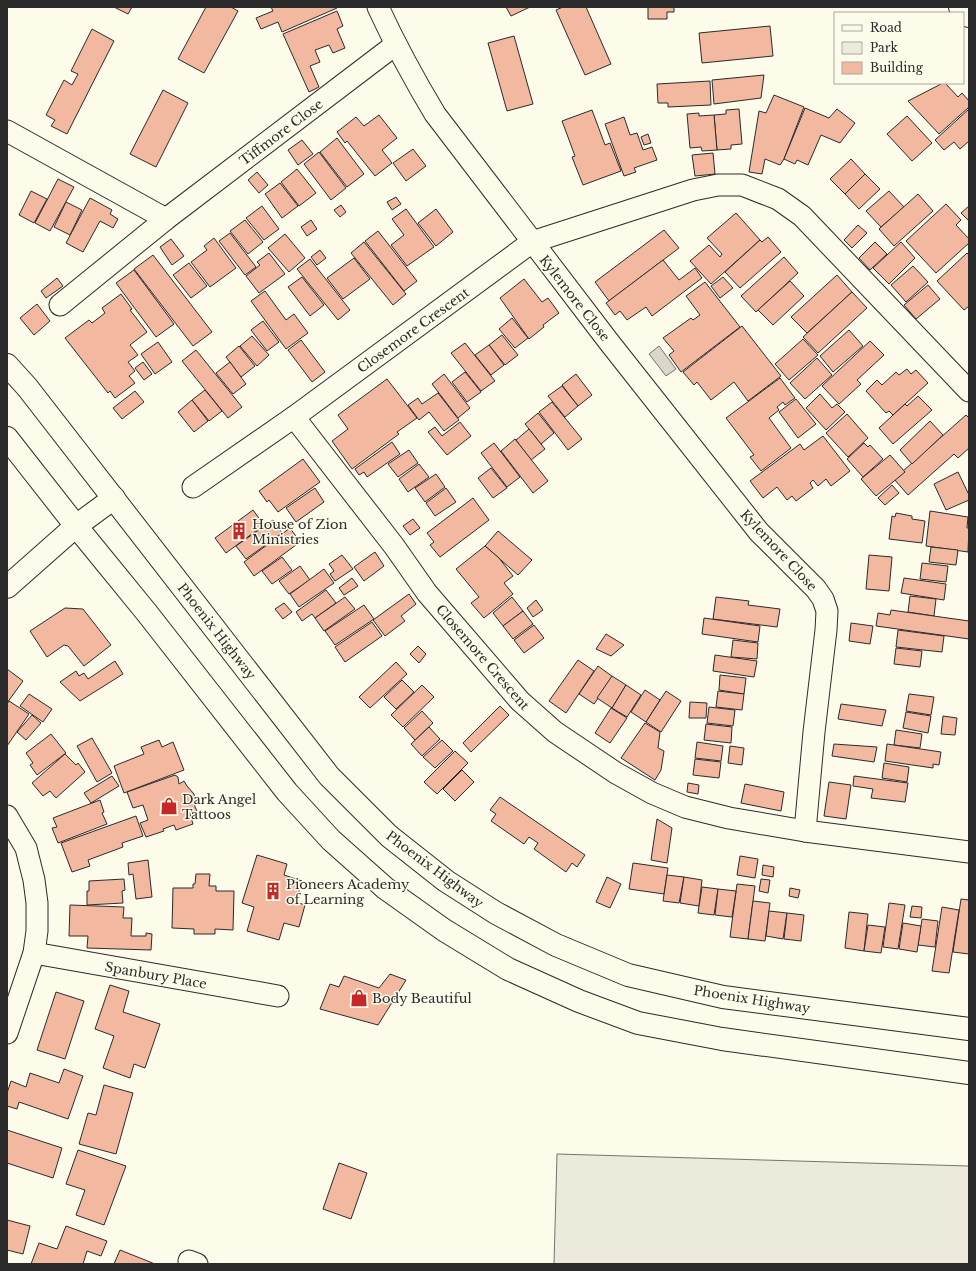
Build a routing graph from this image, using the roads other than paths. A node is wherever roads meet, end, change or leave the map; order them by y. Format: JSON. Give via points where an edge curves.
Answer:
{"nodes":[{"id":1,"x":378,"y":7,"type":"edge"},
{"id":2,"x":960,"y":7,"type":"edge"},
{"id":3,"x":969,"y":16,"type":"edge"},
{"id":4,"x":395,"y":45,"type":"junction"},
{"id":5,"x":7,"y":131,"type":"edge"},
{"id":6,"x":166,"y":219,"type":"junction"},
{"id":7,"x":532,"y":242,"type":"junction"},
{"id":8,"x":60,"y":305,"type":"dead end"},
{"id":9,"x":7,"y":366,"type":"edge"},
{"id":10,"x":969,"y":391,"type":"edge"},
{"id":11,"x":294,"y":417,"type":"junction"},
{"id":12,"x":7,"y":438,"type":"edge"},
{"id":13,"x":193,"y":487,"type":"dead end"},
{"id":14,"x":114,"y":498,"type":"junction"},
{"id":15,"x":76,"y":526,"type":"junction"},
{"id":16,"x":7,"y":586,"type":"edge"},
{"id":17,"x":7,"y":816,"type":"edge"},
{"id":18,"x":805,"y":831,"type":"junction"},
{"id":19,"x":969,"y":852,"type":"edge"},
{"id":20,"x":34,"y":954,"type":"junction"},
{"id":21,"x":278,"y":996,"type":"dead end"},
{"id":22,"x":969,"y":1029,"type":"edge"},
{"id":23,"x":7,"y":1033,"type":"edge"},
{"id":24,"x":969,"y":1073,"type":"edge"}],
"edges":[{"from":1,"to":4,"type":"street","name":"Kylemore Close"},
{"from":2,"to":3,"type":"main road"},
{"from":4,"to":6,"type":"street","name":"Tiffmore Close"},
{"from":4,"to":7,"type":"street","name":"Kylemore Close","via":[[435,114]]},
{"from":5,"to":6,"type":"street"},
{"from":6,"to":8,"type":"street","name":"Tiffmore Close"},
{"from":7,"to":10,"type":"street","name":"Kylemore Close","via":[[693,190],[718,185],[742,185],[778,199],[802,216]]},
{"from":7,"to":11,"type":"street","name":"Closemore Crescent"},
{"from":7,"to":18,"type":"street","name":"Kylemore Close","via":[[759,532],[823,598],[827,611],[826,630]]},
{"from":9,"to":14,"type":"main road","name":"Phoenix Highway","via":[[27,387]]},
{"from":11,"to":13,"type":"street","name":"Closemore Crescent"},
{"from":11,"to":18,"type":"street","name":"Closemore Crescent","via":[[394,546],[427,593],[520,701],[555,732],[616,774],[685,807]]},
{"from":12,"to":15,"type":"main road"},
{"from":14,"to":15,"type":"main road"},
{"from":14,"to":22,"type":"main road","name":"Phoenix Highway","via":[[329,776],[389,836],[446,880],[496,913],[556,945],[628,975],[723,997]]},
{"from":15,"to":16,"type":"main road"},
{"from":15,"to":24,"type":"main road","via":[[286,792],[331,840],[385,888],[444,930],[508,969],[579,1001],[638,1023],[722,1039]]},
{"from":17,"to":20,"type":"street","via":[[26,848],[34,880],[37,903]]},
{"from":18,"to":19,"type":"street"},
{"from":20,"to":21,"type":"street","name":"Spanbury Place"},
{"from":20,"to":23,"type":"street"}]}
